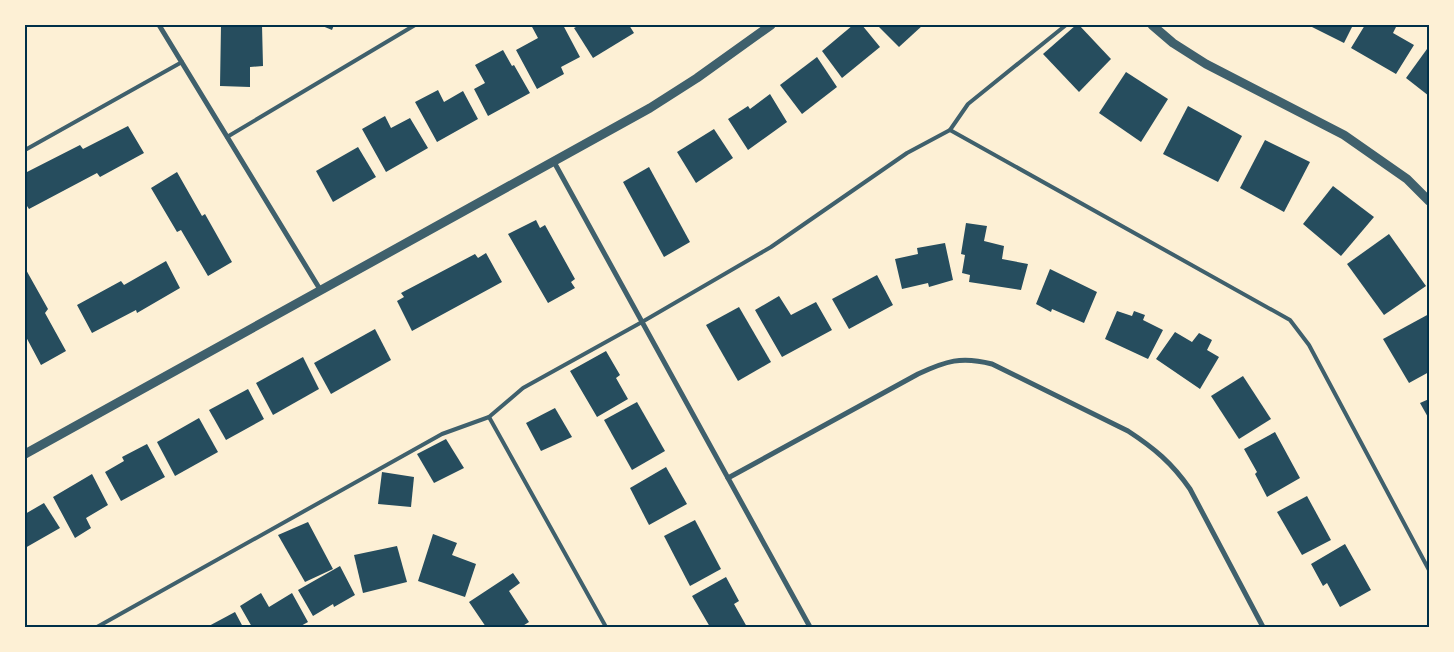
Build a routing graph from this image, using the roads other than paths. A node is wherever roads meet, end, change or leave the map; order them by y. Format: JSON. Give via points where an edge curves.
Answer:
{"nodes":[{"id":1,"x":159,"y":25,"type":"edge"},
{"id":2,"x":415,"y":25,"type":"edge"},
{"id":3,"x":771,"y":25,"type":"edge"},
{"id":4,"x":1066,"y":25,"type":"edge"},
{"id":5,"x":1152,"y":25,"type":"edge"},
{"id":6,"x":182,"y":62,"type":"junction"},
{"id":7,"x":950,"y":130,"type":"junction"},
{"id":8,"x":227,"y":137,"type":"junction"},
{"id":9,"x":25,"y":150,"type":"edge"},
{"id":10,"x":554,"y":162,"type":"junction"},
{"id":11,"x":1429,"y":201,"type":"edge"},
{"id":12,"x":321,"y":291,"type":"junction"},
{"id":13,"x":642,"y":322,"type":"junction"},
{"id":14,"x":489,"y":417,"type":"junction"},
{"id":15,"x":25,"y":454,"type":"edge"},
{"id":16,"x":728,"y":478,"type":"junction"},
{"id":17,"x":1429,"y":570,"type":"edge"},
{"id":18,"x":98,"y":627,"type":"edge"},
{"id":19,"x":606,"y":627,"type":"edge"},
{"id":20,"x":810,"y":627,"type":"edge"},
{"id":21,"x":1263,"y":627,"type":"edge"}],
"edges":[{"from":1,"to":6,"type":"street"},
{"from":2,"to":8,"type":"lane"},
{"from":3,"to":10,"type":"street","via":[[650,108]]},
{"from":4,"to":7,"type":"lane","via":[[968,104]]},
{"from":5,"to":11,"type":"street","via":[[1206,64],[1344,135],[1408,180]]},
{"from":6,"to":8,"type":"street"},
{"from":6,"to":9,"type":"lane"},
{"from":7,"to":13,"type":"lane","via":[[907,153],[771,247]]},
{"from":7,"to":17,"type":"lane","via":[[1290,320],[1310,345]]},
{"from":8,"to":12,"type":"street"},
{"from":10,"to":12,"type":"street"},
{"from":10,"to":13,"type":"street"},
{"from":12,"to":15,"type":"street"},
{"from":13,"to":14,"type":"lane","via":[[524,388]]},
{"from":13,"to":16,"type":"street"},
{"from":14,"to":18,"type":"lane","via":[[442,434]]},
{"from":14,"to":19,"type":"lane"},
{"from":16,"to":20,"type":"street"},
{"from":16,"to":21,"type":"street","via":[[918,374],[956,360],[974,359],[992,364],[1128,431],[1164,457],[1190,489]]}]}
